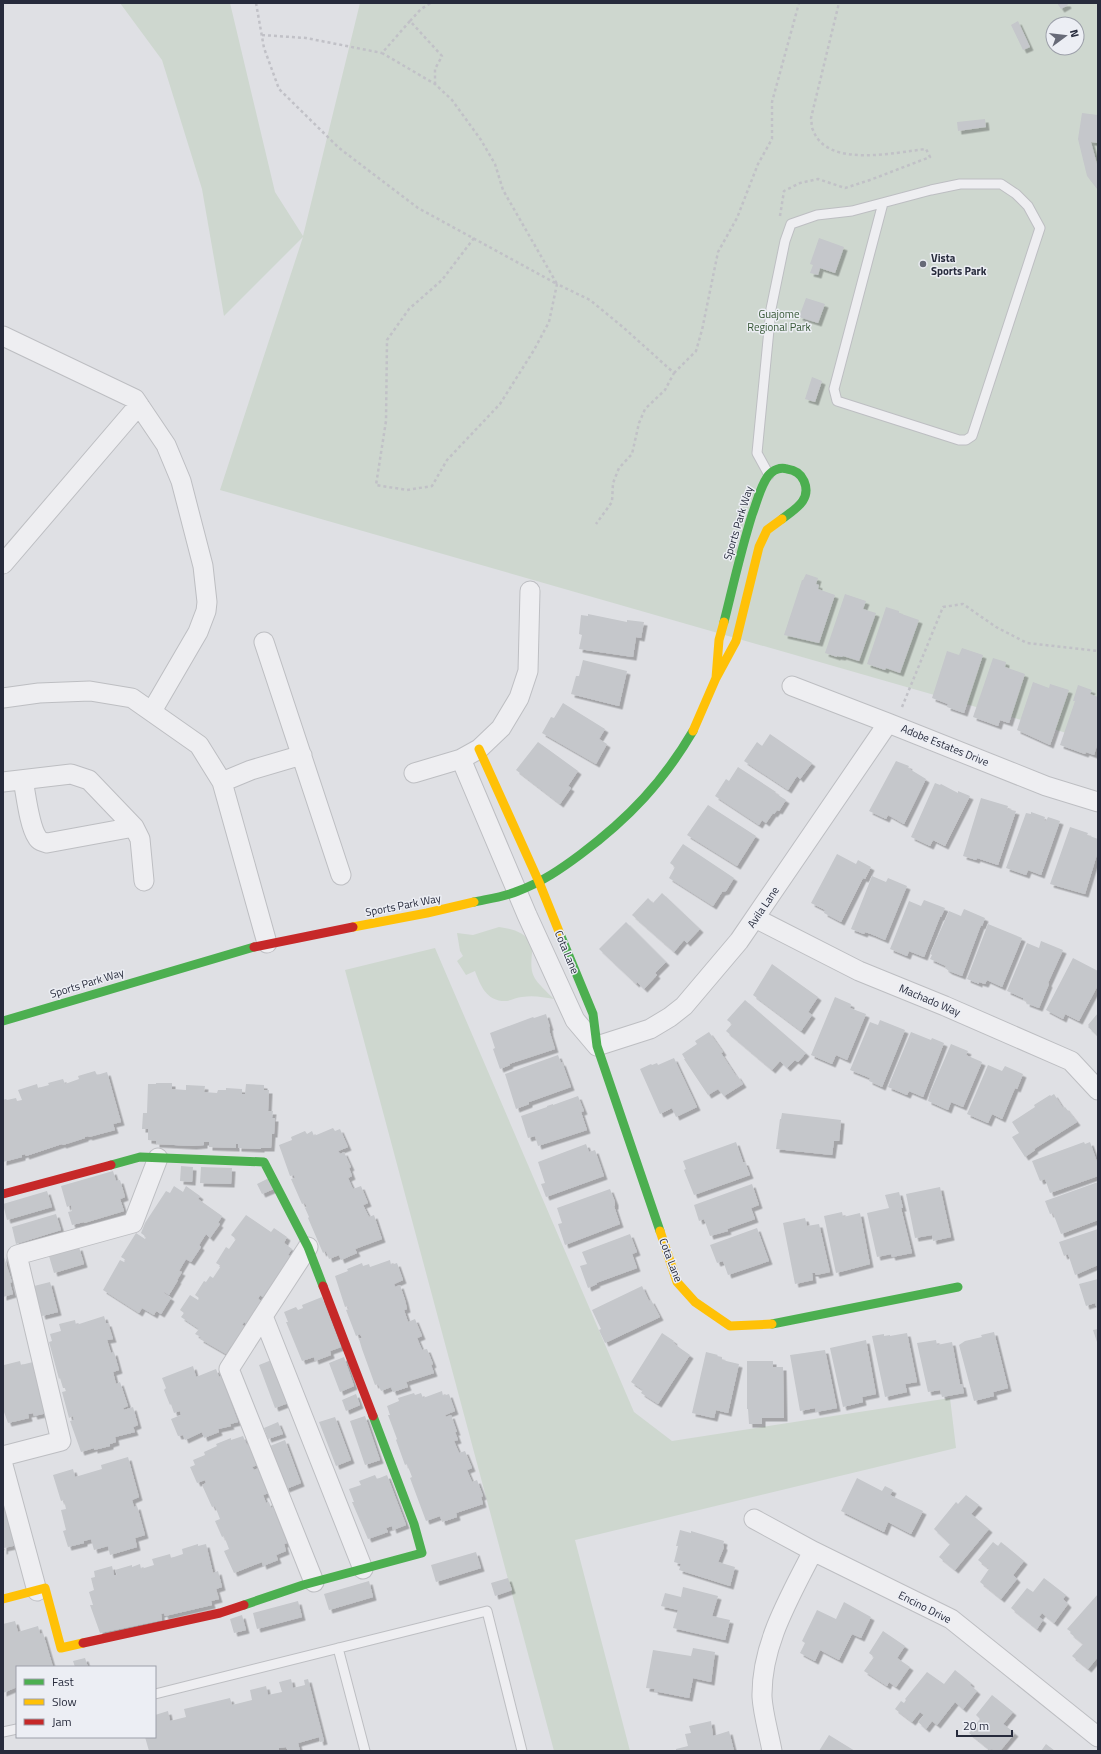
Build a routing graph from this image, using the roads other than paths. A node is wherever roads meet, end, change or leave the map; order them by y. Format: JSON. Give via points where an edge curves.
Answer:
{"nodes":[{"id":1,"x":883,"y":203,"type":"junction"},
{"id":2,"x":5,"y":343,"type":"edge"},
{"id":3,"x":139,"y":405,"type":"junction"},
{"id":4,"x":769,"y":475,"type":"junction"},
{"id":5,"x":3,"y":564,"type":"edge"},
{"id":6,"x":530,"y":591,"type":"dead end"},
{"id":7,"x":264,"y":642,"type":"dead end"},
{"id":8,"x":716,"y":678,"type":"junction"},
{"id":9,"x":792,"y":686,"type":"dead end"},
{"id":10,"x":3,"y":698,"type":"edge"},
{"id":11,"x":152,"y":711,"type":"junction"},
{"id":12,"x":888,"y":723,"type":"junction"},
{"id":13,"x":479,"y":749,"type":"junction"},
{"id":14,"x":302,"y":755,"type":"junction"},
{"id":15,"x":461,"y":759,"type":"junction"},
{"id":16,"x":414,"y":774,"type":"dead end"},
{"id":17,"x":23,"y":780,"type":"junction"},
{"id":18,"x":3,"y":782,"type":"edge"},
{"id":19,"x":222,"y":782,"type":"junction"},
{"id":20,"x":1098,"y":802,"type":"edge"},
{"id":21,"x":134,"y":827,"type":"junction"},
{"id":22,"x":342,"y":875,"type":"dead end"},
{"id":23,"x":144,"y":881,"type":"dead end"},
{"id":24,"x":538,"y":882,"type":"junction"},
{"id":25,"x":517,"y":892,"type":"junction"},
{"id":26,"x":755,"y":918,"type":"junction"},
{"id":27,"x":267,"y":943,"type":"junction"},
{"id":28,"x":3,"y":1021,"type":"edge"},
{"id":29,"x":597,"y":1046,"type":"junction"},
{"id":30,"x":1098,"y":1090,"type":"edge"},
{"id":31,"x":158,"y":1158,"type":"junction"},
{"id":32,"x":3,"y":1194,"type":"edge"},
{"id":33,"x":308,"y":1247,"type":"junction"},
{"id":34,"x":958,"y":1288,"type":"dead end"},
{"id":35,"x":263,"y":1316,"type":"junction"},
{"id":36,"x":3,"y":1456,"type":"edge"},
{"id":37,"x":3,"y":1465,"type":"edge"},
{"id":38,"x":754,"y":1519,"type":"dead end"},
{"id":39,"x":813,"y":1551,"type":"junction"},
{"id":40,"x":363,"y":1569,"type":"junction"},
{"id":41,"x":314,"y":1582,"type":"junction"},
{"id":42,"x":37,"y":1591,"type":"junction"},
{"id":43,"x":3,"y":1599,"type":"edge"},
{"id":44,"x":338,"y":1648,"type":"junction"},
{"id":45,"x":156,"y":1694,"type":"edge"},
{"id":46,"x":16,"y":1729,"type":"edge"},
{"id":47,"x":3,"y":1732,"type":"edge"},
{"id":48,"x":1098,"y":1737,"type":"edge"},
{"id":49,"x":365,"y":1751,"type":"edge"},
{"id":50,"x":522,"y":1751,"type":"edge"},
{"id":51,"x":772,"y":1751,"type":"edge"}],
"edges":[{"from":1,"to":1,"type":"lane","via":[[834,389],[837,401],[959,440],[966,440],[972,436],[1040,228],[1028,206],[1001,184],[960,184]]},
{"from":1,"to":4,"type":"lane","via":[[852,211],[817,215],[791,224],[771,309],[757,453]]},
{"from":2,"to":3,"type":"street","via":[[117,390],[135,399]]},
{"from":3,"to":5,"type":"street"},
{"from":3,"to":11,"type":"street","via":[[166,444],[182,481],[203,566],[207,602],[198,632]]},
{"from":4,"to":8,"type":"street","name":"Sports Park Way","via":[[760,488],[744,542],[719,640]]},
{"from":4,"to":8,"type":"street","name":"Sports Park Way","via":[[777,469],[794,470],[802,477],[805,495],[802,504],[767,530],[759,547],[736,641]]},
{"from":6,"to":13,"type":"street","via":[[528,671],[518,698],[501,728]]},
{"from":7,"to":14,"type":"street"},
{"from":8,"to":24,"type":"street","name":"Sports Park Way","via":[[693,732],[654,788],[633,811],[601,839],[550,877]]},
{"from":9,"to":12,"type":"street","name":"Adobe Estates Drive"},
{"from":10,"to":11,"type":"street","via":[[39,693],[90,691],[132,698]]},
{"from":11,"to":19,"type":"street","via":[[199,744]]},
{"from":12,"to":20,"type":"street","name":"Adobe Estates Drive","via":[[1046,786]]},
{"from":12,"to":26,"type":"street","name":"Avila Lane"},
{"from":13,"to":15,"type":"street"},
{"from":13,"to":24,"type":"street","name":"Cota Lane"},
{"from":14,"to":19,"type":"street","via":[[251,770]]},
{"from":14,"to":22,"type":"street"},
{"from":15,"to":16,"type":"street"},
{"from":15,"to":25,"type":"street","name":"Cota Lane"},
{"from":17,"to":18,"type":"street"},
{"from":17,"to":21,"type":"street","via":[[71,774],[82,777],[89,780]]},
{"from":17,"to":21,"type":"street","via":[[33,827],[42,842]]},
{"from":19,"to":27,"type":"street"},
{"from":21,"to":23,"type":"street","via":[[140,840]]},
{"from":24,"to":25,"type":"street","name":"Sports Park Way"},
{"from":24,"to":29,"type":"street","name":"Cota Lane","via":[[593,1014]]},
{"from":25,"to":27,"type":"street","name":"Sports Park Way","via":[[427,913]]},
{"from":25,"to":29,"type":"street","name":"Cota Lane","via":[[575,1020]]},
{"from":26,"to":29,"type":"street","name":"Avila Lane","via":[[684,1006],[650,1029]]},
{"from":26,"to":30,"type":"street","name":"Machado Way","via":[[859,971],[1071,1061]]},
{"from":27,"to":28,"type":"street","name":"Sports Park Way"},
{"from":29,"to":34,"type":"street","name":"Cota Lane","via":[[677,1282],[695,1302],[710,1313],[730,1326],[767,1325]]},
{"from":31,"to":32,"type":"street","via":[[140,1158]]},
{"from":31,"to":33,"type":"street","via":[[264,1162]]},
{"from":31,"to":36,"type":"street","via":[[133,1223],[17,1255],[61,1441]]},
{"from":33,"to":35,"type":"street"},
{"from":33,"to":40,"type":"street","via":[[414,1524],[422,1553]]},
{"from":35,"to":40,"type":"street"},
{"from":35,"to":41,"type":"street","via":[[229,1369]]},
{"from":37,"to":42,"type":"street"},
{"from":38,"to":39,"type":"street","name":"Encino Drive"},
{"from":39,"to":48,"type":"street","name":"Encino Drive","via":[[951,1619]]},
{"from":39,"to":51,"type":"street","via":[[779,1619],[765,1667],[762,1698]]},
{"from":40,"to":41,"type":"street"},
{"from":41,"to":42,"type":"street","via":[[220,1613],[61,1648],[45,1588]]},
{"from":42,"to":43,"type":"street"},
{"from":44,"to":45,"type":"lane"},
{"from":44,"to":49,"type":"lane"},
{"from":44,"to":50,"type":"lane","via":[[487,1611]]},
{"from":46,"to":47,"type":"lane"}]}
